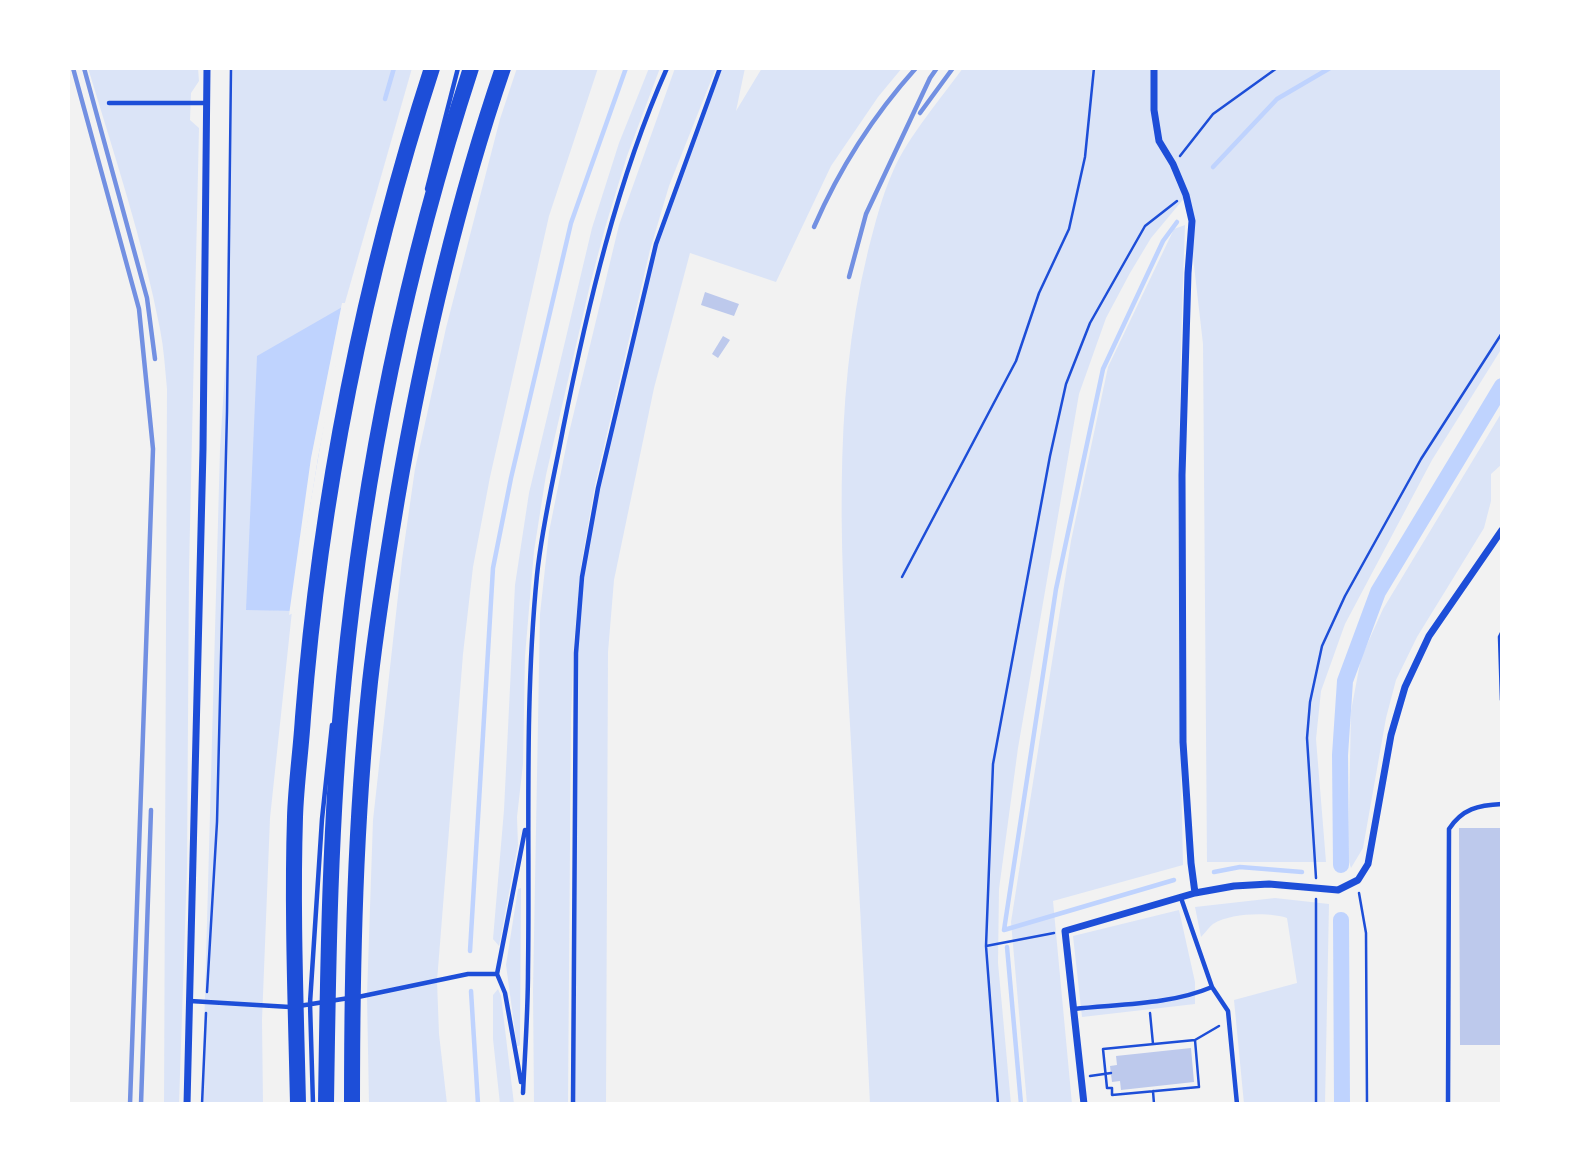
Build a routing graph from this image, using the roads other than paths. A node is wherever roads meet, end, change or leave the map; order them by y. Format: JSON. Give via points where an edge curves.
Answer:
{"nodes":[{"id":1,"x":207,"y":68,"type":"edge"},
{"id":2,"x":432,"y":68,"type":"edge"},
{"id":3,"x":458,"y":68,"type":"edge"},
{"id":4,"x":471,"y":68,"type":"edge"},
{"id":5,"x":503,"y":68,"type":"edge"},
{"id":6,"x":667,"y":68,"type":"edge"},
{"id":7,"x":720,"y":68,"type":"edge"},
{"id":8,"x":1154,"y":68,"type":"edge"},
{"id":9,"x":109,"y":103,"type":"dead end"},
{"id":10,"x":208,"y":103,"type":"junction"},
{"id":11,"x":425,"y":198,"type":"dead end"},
{"id":12,"x":421,"y":211,"type":"dead end"},
{"id":13,"x":1502,"y":530,"type":"edge"},
{"id":14,"x":353,"y":543,"type":"dead end"},
{"id":15,"x":348,"y":584,"type":"dead end"},
{"id":16,"x":1502,"y":633,"type":"edge"},
{"id":17,"x":1501,"y":663,"type":"edge"},
{"id":18,"x":335,"y":694,"type":"dead end"},
{"id":19,"x":1502,"y":700,"type":"edge"},
{"id":20,"x":332,"y":722,"type":"dead end"},
{"id":21,"x":1502,"y":804,"type":"edge"},
{"id":22,"x":527,"y":821,"type":"junction"},
{"id":23,"x":1195,"y":894,"type":"junction"},
{"id":24,"x":1181,"y":898,"type":"junction"},
{"id":25,"x":496,"y":974,"type":"junction"},
{"id":26,"x":1212,"y":987,"type":"junction"},
{"id":27,"x":190,"y":1001,"type":"junction"},
{"id":28,"x":310,"y":1003,"type":"junction"},
{"id":29,"x":1074,"y":1009,"type":"junction"},
{"id":30,"x":187,"y":1104,"type":"edge"},
{"id":31,"x":298,"y":1104,"type":"edge"},
{"id":32,"x":313,"y":1104,"type":"edge"},
{"id":33,"x":326,"y":1104,"type":"edge"},
{"id":34,"x":352,"y":1104,"type":"edge"},
{"id":35,"x":573,"y":1104,"type":"edge"},
{"id":36,"x":1084,"y":1104,"type":"edge"},
{"id":37,"x":1237,"y":1104,"type":"edge"},
{"id":38,"x":1448,"y":1104,"type":"edge"}],
"edges":[{"from":1,"to":10,"type":"street"},
{"from":2,"to":31,"type":"highway","via":[[366,309],[312,616],[295,817]]},
{"from":3,"to":11,"type":"lane"},
{"from":4,"to":33,"type":"highway","via":[[403,318],[359,550],[334,800]]},
{"from":5,"to":34,"type":"highway","via":[[431,323],[388,554],[370,681],[358,848]]},
{"from":6,"to":22,"type":"lane","via":[[609,232],[552,483],[537,572]]},
{"from":7,"to":35,"type":"lane","via":[[656,244],[604,461],[582,577],[576,653]]},
{"from":8,"to":23,"type":"street","via":[[1159,141],[1174,164],[1192,221],[1182,475],[1183,743]]},
{"from":9,"to":10,"type":"lane"},
{"from":10,"to":27,"type":"street"},
{"from":12,"to":14,"type":"lane"},
{"from":13,"to":23,"type":"street","via":[[1433,630],[1413,668],[1391,735],[1368,864],[1362,875],[1338,890],[1250,884]]},
{"from":15,"to":18,"type":"lane"},
{"from":16,"to":17,"type":"lane"},
{"from":17,"to":19,"type":"lane"},
{"from":20,"to":28,"type":"lane"},
{"from":21,"to":38,"type":"lane","via":[[1466,810],[1449,829]]},
{"from":22,"to":25,"type":"lane"},
{"from":22,"to":25,"type":"lane","via":[[523,1093],[505,993]]},
{"from":23,"to":24,"type":"street"},
{"from":24,"to":26,"type":"lane"},
{"from":24,"to":29,"type":"street","via":[[1065,931]]},
{"from":25,"to":28,"type":"lane","via":[[468,974]]},
{"from":26,"to":29,"type":"lane","via":[[1195,994]]},
{"from":26,"to":37,"type":"lane","via":[[1228,1011]]},
{"from":27,"to":28,"type":"lane","via":[[293,1007]]},
{"from":27,"to":30,"type":"street"},
{"from":28,"to":32,"type":"lane"},
{"from":29,"to":36,"type":"street"}]}
